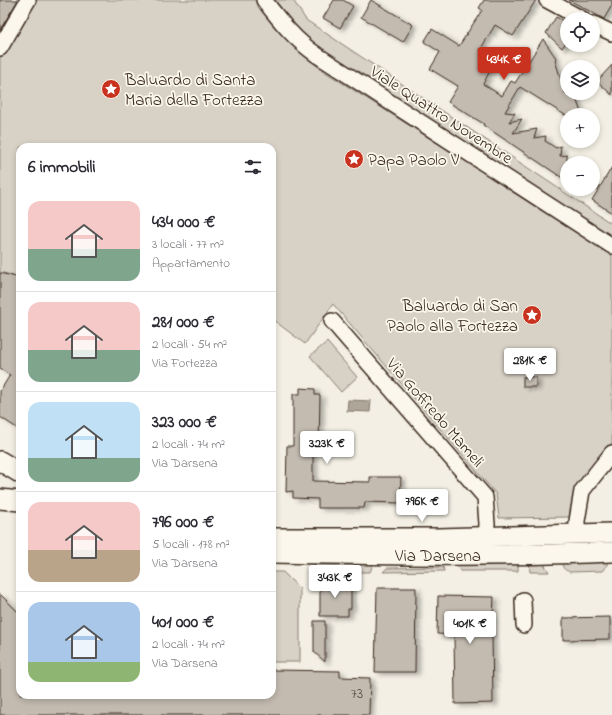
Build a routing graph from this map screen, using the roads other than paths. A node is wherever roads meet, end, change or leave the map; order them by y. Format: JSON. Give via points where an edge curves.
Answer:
{"nodes":[{"id":1,"x":28,"y":0,"type":"edge"},
{"id":2,"x":264,"y":0,"type":"edge"},
{"id":3,"x":547,"y":0,"type":"edge"},
{"id":4,"x":569,"y":12,"type":"edge"},
{"id":5,"x":600,"y":27,"type":"edge"},
{"id":6,"x":612,"y":33,"type":"edge"},
{"id":7,"x":0,"y":48,"type":"edge"},
{"id":8,"x":612,"y":246,"type":"edge"},
{"id":9,"x":332,"y":321,"type":"dead end"},
{"id":10,"x":612,"y":453,"type":"edge"},
{"id":11,"x":0,"y":461,"type":"edge"},
{"id":12,"x":16,"y":471,"type":"edge"},
{"id":13,"x":0,"y":499,"type":"edge"},
{"id":14,"x":16,"y":501,"type":"edge"},
{"id":15,"x":612,"y":533,"type":"edge"},
{"id":16,"x":577,"y":534,"type":"junction"},
{"id":17,"x":557,"y":535,"type":"junction"},
{"id":18,"x":486,"y":537,"type":"junction"},
{"id":19,"x":276,"y":538,"type":"edge"},
{"id":20,"x":612,"y":552,"type":"edge"},
{"id":21,"x":276,"y":553,"type":"edge"},
{"id":22,"x":557,"y":554,"type":"junction"},
{"id":23,"x":523,"y":600,"type":"dead end"},
{"id":24,"x":524,"y":626,"type":"dead end"}],
"edges":[{"from":1,"to":7,"type":"street"},
{"from":2,"to":8,"type":"street","name":"Viale Quattro Novembre","via":[[290,33],[316,55]]},
{"from":3,"to":4,"type":"street"},
{"from":5,"to":6,"type":"street"},
{"from":9,"to":18,"type":"street","name":"Via Goffredo Mameli","via":[[485,497]]},
{"from":10,"to":16,"type":"street","via":[[582,491]]},
{"from":11,"to":12,"type":"main road"},
{"from":13,"to":14,"type":"main road"},
{"from":15,"to":16,"type":"main road","name":"Via Darsena"},
{"from":16,"to":17,"type":"main road","name":"Via Darsena"},
{"from":17,"to":18,"type":"main road","name":"Via Darsena"},
{"from":17,"to":22,"type":"main road"},
{"from":18,"to":19,"type":"main road","name":"Via Darsena"},
{"from":20,"to":22,"type":"main road","name":"Via Darsena"},
{"from":21,"to":22,"type":"main road","name":"Via Darsena"},
{"from":23,"to":24,"type":"street"}]}
